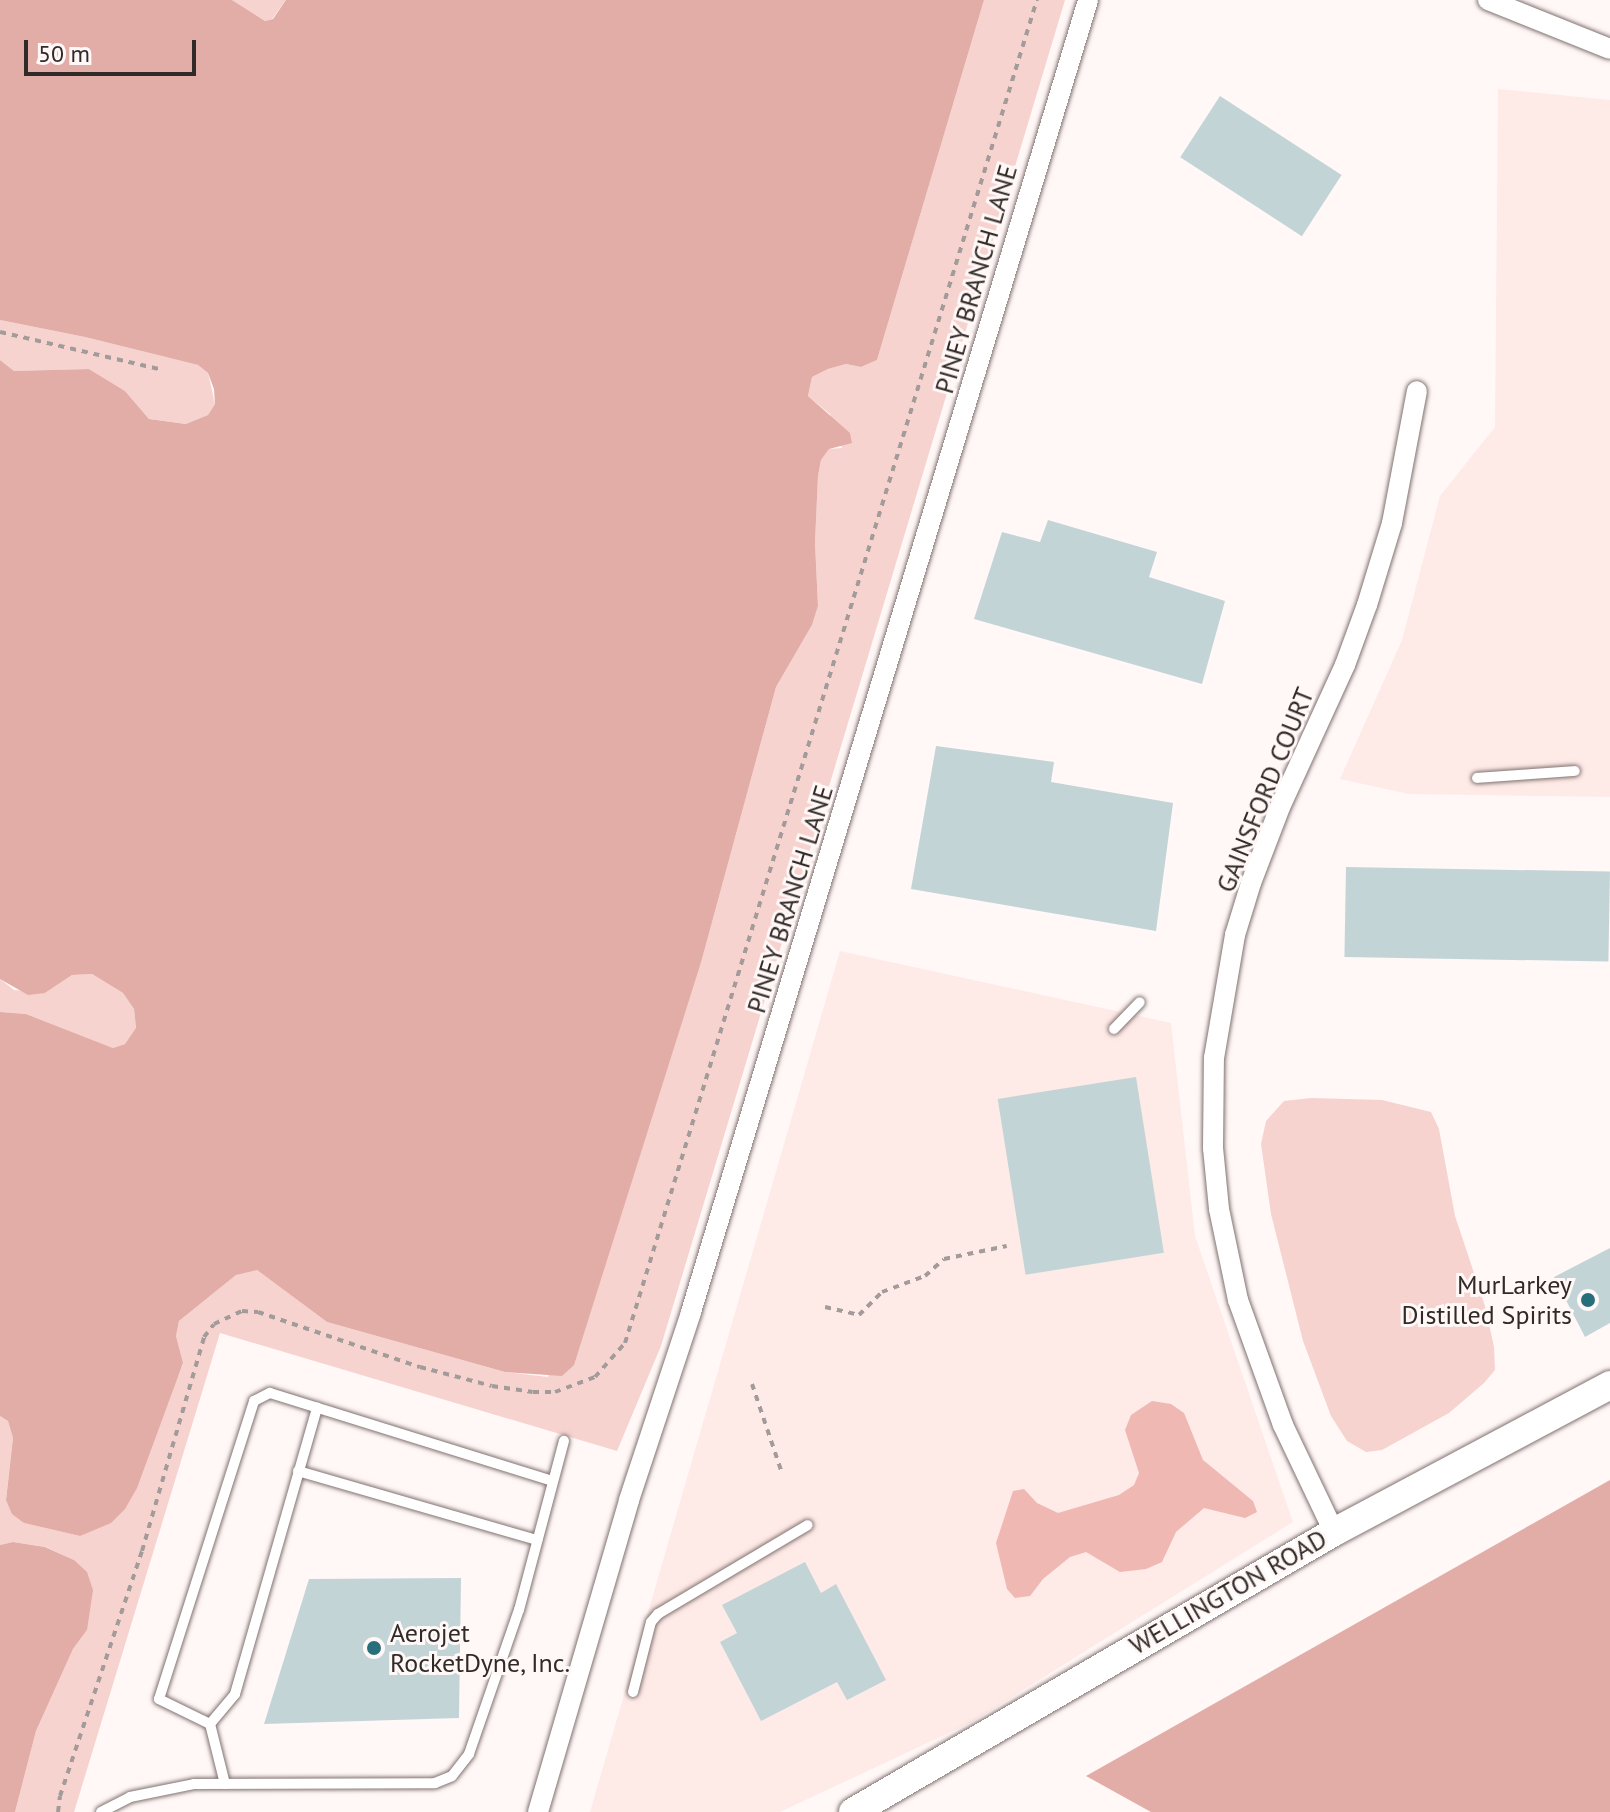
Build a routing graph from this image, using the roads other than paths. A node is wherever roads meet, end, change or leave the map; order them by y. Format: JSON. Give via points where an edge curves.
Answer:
{"nodes":[{"id":1,"x":1088,"y":0,"type":"edge"},
{"id":2,"x":1488,"y":0,"type":"edge"},
{"id":3,"x":1610,"y":49,"type":"edge"},
{"id":4,"x":1417,"y":391,"type":"dead end"},
{"id":5,"x":1575,"y":771,"type":"dead end"},
{"id":6,"x":1477,"y":778,"type":"dead end"},
{"id":7,"x":1140,"y":1002,"type":"dead end"},
{"id":8,"x":1114,"y":1029,"type":"dead end"},
{"id":9,"x":1610,"y":1385,"type":"edge"},
{"id":10,"x":317,"y":1408,"type":"junction"},
{"id":11,"x":564,"y":1441,"type":"dead end"},
{"id":12,"x":298,"y":1471,"type":"junction"},
{"id":13,"x":553,"y":1481,"type":"junction"},
{"id":14,"x":808,"y":1525,"type":"dead end"},
{"id":15,"x":1334,"y":1532,"type":"junction"},
{"id":16,"x":537,"y":1540,"type":"junction"},
{"id":17,"x":633,"y":1692,"type":"dead end"},
{"id":18,"x":210,"y":1724,"type":"junction"},
{"id":19,"x":225,"y":1784,"type":"junction"},
{"id":20,"x":101,"y":1812,"type":"edge"},
{"id":21,"x":538,"y":1812,"type":"edge"},
{"id":22,"x":853,"y":1812,"type":"edge"}],
"edges":[{"from":1,"to":21,"type":"street","name":"PINEY BRANCH LANE"},
{"from":2,"to":3,"type":"street"},
{"from":4,"to":15,"type":"street","name":"GAINSFORD COURT","via":[[1392,523],[1367,605],[1280,807],[1235,935],[1212,1088],[1219,1209],[1238,1300],[1283,1425]]},
{"from":5,"to":6,"type":"lane"},
{"from":7,"to":8,"type":"lane"},
{"from":9,"to":15,"type":"main road","name":"WELLINGTON ROAD"},
{"from":10,"to":12,"type":"lane"},
{"from":10,"to":13,"type":"lane"},
{"from":10,"to":18,"type":"lane","via":[[270,1393],[254,1401],[159,1699]]},
{"from":11,"to":13,"type":"lane"},
{"from":12,"to":16,"type":"lane"},
{"from":12,"to":18,"type":"lane","via":[[235,1694]]},
{"from":13,"to":16,"type":"lane"},
{"from":14,"to":17,"type":"lane","via":[[658,1614],[651,1622]]},
{"from":15,"to":22,"type":"main road","name":"WELLINGTON ROAD"},
{"from":16,"to":19,"type":"lane","via":[[519,1610],[469,1754],[452,1776],[435,1783]]},
{"from":18,"to":19,"type":"lane"},
{"from":19,"to":20,"type":"lane","via":[[156,1790]]}]}
